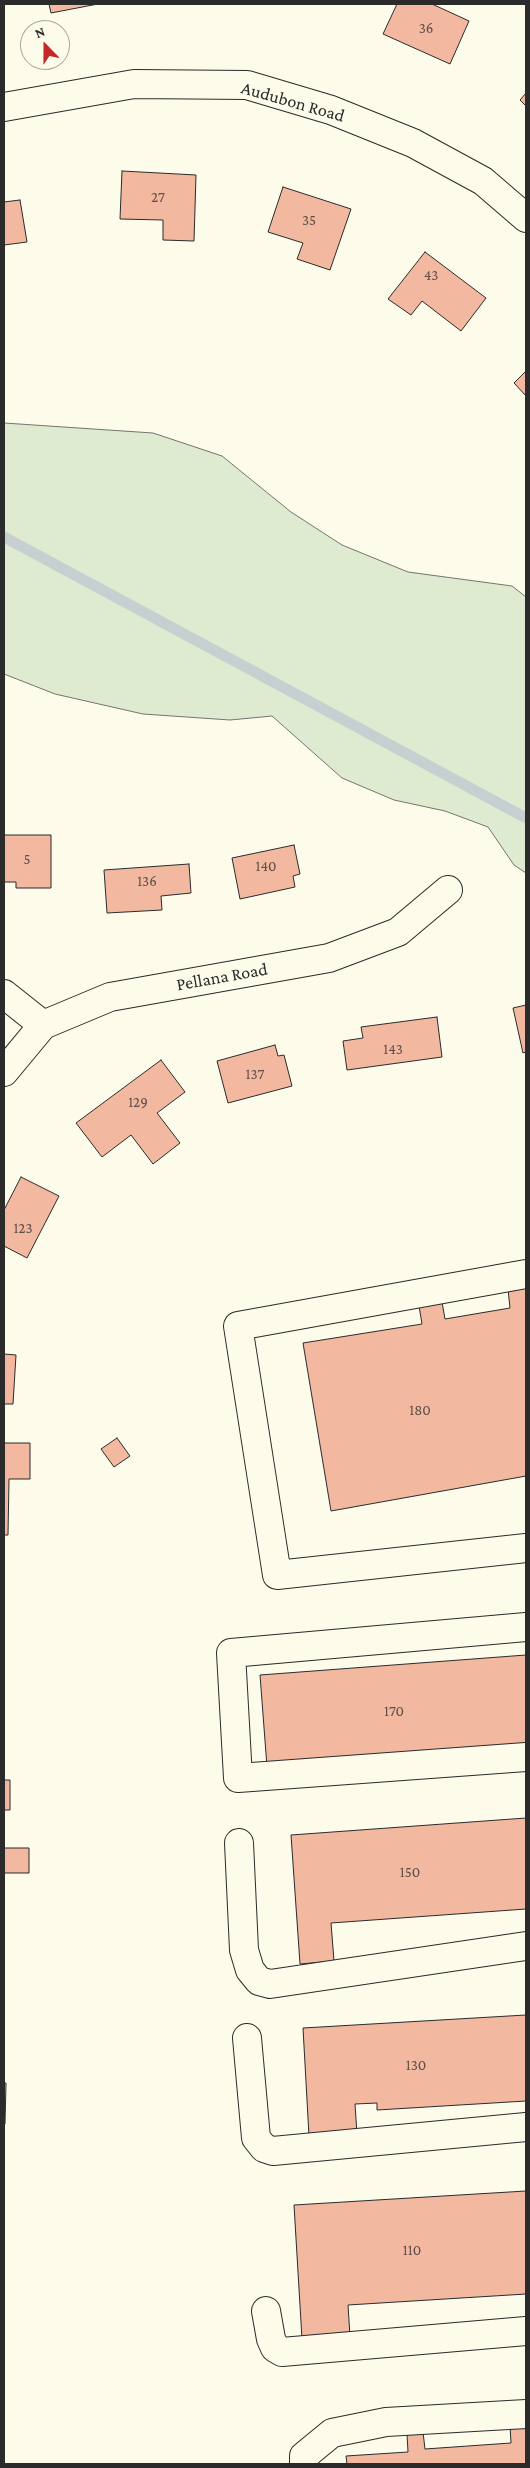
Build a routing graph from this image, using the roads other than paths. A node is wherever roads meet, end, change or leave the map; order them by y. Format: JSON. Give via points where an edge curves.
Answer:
{"nodes":[{"id":1,"x":4,"y":107,"type":"edge"},
{"id":2,"x":526,"y":218,"type":"edge"},
{"id":3,"x":448,"y":890,"type":"dead end"},
{"id":4,"x":4,"y":994,"type":"edge"},
{"id":5,"x":43,"y":1025,"type":"junction"},
{"id":6,"x":4,"y":1072,"type":"edge"},
{"id":7,"x":526,"y":1274,"type":"edge"},
{"id":8,"x":526,"y":1548,"type":"edge"},
{"id":9,"x":526,"y":1628,"type":"edge"},
{"id":10,"x":526,"y":1757,"type":"edge"},
{"id":11,"x":239,"y":1843,"type":"dead end"},
{"id":12,"x":526,"y":1946,"type":"edge"},
{"id":13,"x":247,"y":2038,"type":"dead end"},
{"id":14,"x":526,"y":2127,"type":"edge"},
{"id":15,"x":266,"y":2311,"type":"dead end"},
{"id":16,"x":526,"y":2331,"type":"edge"},
{"id":17,"x":526,"y":2414,"type":"edge"},
{"id":18,"x":304,"y":2464,"type":"edge"}],
"edges":[{"from":1,"to":2,"type":"street","name":"Audubon Road","via":[[134,84],[247,85],[331,110],[413,143],[483,181]]},
{"from":3,"to":5,"type":"street","name":"Pellana Road","via":[[398,932],[329,958],[110,997]]},
{"from":4,"to":5,"type":"street"},
{"from":5,"to":6,"type":"street","name":"Pellana Road"},
{"from":7,"to":8,"type":"street","via":[[238,1326],[277,1576]]},
{"from":9,"to":10,"type":"street","via":[[231,1653],[238,1778]]},
{"from":11,"to":12,"type":"street","via":[[244,1950],[250,1970],[259,1981],[270,1984]]},
{"from":13,"to":14,"type":"street","via":[[256,2138],[264,2148],[273,2151]]},
{"from":15,"to":16,"type":"street","via":[[271,2339],[275,2348],[282,2352]]},
{"from":17,"to":18,"type":"street","via":[[386,2422],[332,2433],[304,2456]]}]}
